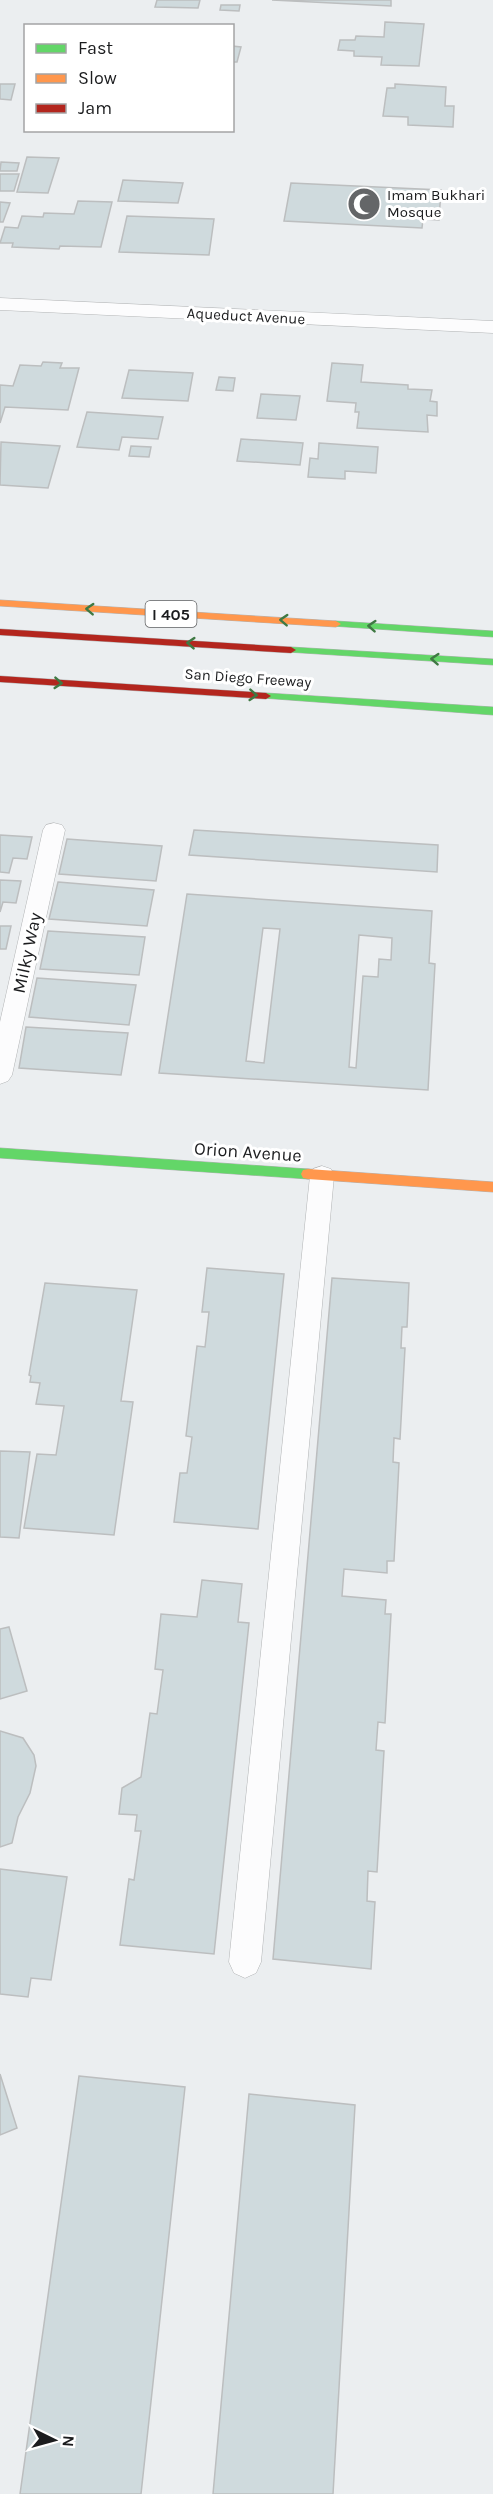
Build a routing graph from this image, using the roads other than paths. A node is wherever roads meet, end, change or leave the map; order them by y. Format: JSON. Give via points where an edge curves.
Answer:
{"nodes":[{"id":1,"x":0,"y":304,"type":"edge"},
{"id":2,"x":493,"y":327,"type":"edge"},
{"id":3,"x":0,"y":603,"type":"edge"},
{"id":4,"x":0,"y":632,"type":"edge"},
{"id":5,"x":493,"y":633,"type":"edge"},
{"id":6,"x":493,"y":662,"type":"edge"},
{"id":7,"x":0,"y":679,"type":"edge"},
{"id":8,"x":493,"y":711,"type":"edge"},
{"id":9,"x":54,"y":831,"type":"dead end"},
{"id":10,"x":0,"y":1075,"type":"edge"},
{"id":11,"x":0,"y":1153,"type":"edge"},
{"id":12,"x":322,"y":1176,"type":"junction"},
{"id":13,"x":493,"y":1187,"type":"edge"},
{"id":14,"x":245,"y":1962,"type":"dead end"}],
"edges":[{"from":1,"to":2,"type":"street","name":"Aqueduct Avenue"},
{"from":5,"to":3,"type":"main road","number":"I 405","one_way":true},
{"from":6,"to":4,"type":"main road","one_way":true},
{"from":7,"to":8,"type":"main road","name":"San Diego Freeway","one_way":true},
{"from":9,"to":10,"type":"lane","name":"Milky Way"},
{"from":11,"to":12,"type":"main road","name":"Orion Avenue"},
{"from":12,"to":13,"type":"main road","name":"Orion Avenue"},
{"from":12,"to":14,"type":"lane"}]}
